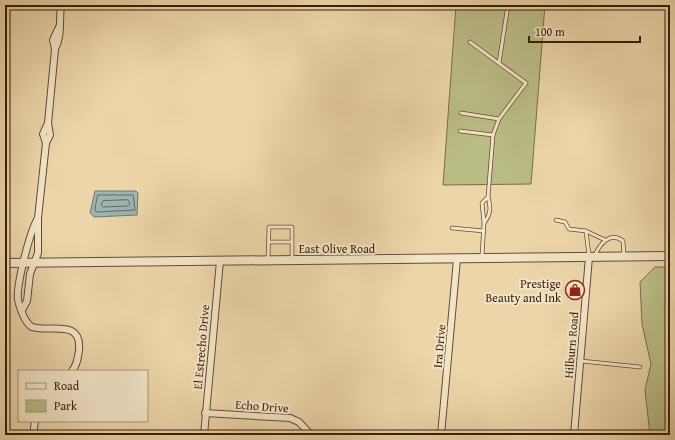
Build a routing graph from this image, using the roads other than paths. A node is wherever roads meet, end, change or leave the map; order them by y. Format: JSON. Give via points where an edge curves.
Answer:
{"nodes":[{"id":1,"x":61,"y":5,"type":"edge"},
{"id":2,"x":508,"y":5,"type":"edge"},
{"id":3,"x":470,"y":42,"type":"dead end"},
{"id":4,"x":499,"y":63,"type":"junction"},
{"id":5,"x":460,"y":113,"type":"dead end"},
{"id":6,"x":499,"y":120,"type":"junction"},
{"id":7,"x":460,"y":131,"type":"dead end"},
{"id":8,"x":493,"y":135,"type":"junction"},
{"id":9,"x":488,"y":197,"type":"junction"},
{"id":10,"x":38,"y":218,"type":"junction"},
{"id":11,"x":556,"y":220,"type":"dead end"},
{"id":12,"x":484,"y":223,"type":"junction"},
{"id":13,"x":280,"y":227,"type":"junction"},
{"id":14,"x":452,"y":228,"type":"dead end"},
{"id":15,"x":484,"y":231,"type":"junction"},
{"id":16,"x":586,"y":231,"type":"junction"},
{"id":17,"x":281,"y":232,"type":"dead end"},
{"id":18,"x":605,"y":240,"type":"junction"},
{"id":19,"x":269,"y":242,"type":"junction"},
{"id":20,"x":292,"y":242,"type":"junction"},
{"id":21,"x":670,"y":256,"type":"edge"},
{"id":22,"x":592,"y":257,"type":"junction"},
{"id":23,"x":624,"y":257,"type":"junction"},
{"id":24,"x":457,"y":258,"type":"junction"},
{"id":25,"x":482,"y":258,"type":"junction"},
{"id":26,"x":268,"y":260,"type":"junction"},
{"id":27,"x":292,"y":260,"type":"junction"},
{"id":28,"x":220,"y":261,"type":"junction"},
{"id":29,"x":23,"y":262,"type":"junction"},
{"id":30,"x":34,"y":262,"type":"junction"},
{"id":31,"x":5,"y":263,"type":"edge"},
{"id":32,"x":22,"y":310,"type":"junction"},
{"id":33,"x":581,"y":361,"type":"junction"},
{"id":34,"x":640,"y":367,"type":"dead end"},
{"id":35,"x":72,"y":370,"type":"edge"},
{"id":36,"x":206,"y":414,"type":"junction"},
{"id":37,"x":35,"y":422,"type":"edge"},
{"id":38,"x":33,"y":435,"type":"edge"},
{"id":39,"x":204,"y":435,"type":"edge"},
{"id":40,"x":312,"y":435,"type":"edge"},
{"id":41,"x":441,"y":435,"type":"edge"},
{"id":42,"x":574,"y":435,"type":"edge"}],
"edges":[{"from":1,"to":10,"type":"street","via":[[60,40],[55,50],[48,123],[50,135],[46,143]]},
{"from":2,"to":4,"type":"lane"},
{"from":3,"to":4,"type":"lane"},
{"from":4,"to":6,"type":"lane","via":[[526,83]]},
{"from":5,"to":6,"type":"lane"},
{"from":6,"to":8,"type":"lane"},
{"from":7,"to":8,"type":"lane"},
{"from":8,"to":9,"type":"lane"},
{"from":9,"to":12,"type":"lane","via":[[491,206],[489,217]]},
{"from":9,"to":12,"type":"lane","via":[[482,203]]},
{"from":10,"to":29,"type":"street","via":[[31,231]]},
{"from":10,"to":30,"type":"street","via":[[38,253]]},
{"from":11,"to":16,"type":"lane","via":[[565,222],[569,229]]},
{"from":12,"to":15,"type":"lane"},
{"from":13,"to":17,"type":"lane"},
{"from":13,"to":19,"type":"lane","via":[[269,227]]},
{"from":13,"to":20,"type":"lane","via":[[292,227]]},
{"from":14,"to":15,"type":"lane"},
{"from":15,"to":25,"type":"lane"},
{"from":16,"to":18,"type":"lane"},
{"from":16,"to":22,"type":"lane"},
{"from":18,"to":22,"type":"lane"},
{"from":18,"to":23,"type":"lane","via":[[622,239]]},
{"from":19,"to":20,"type":"lane"},
{"from":19,"to":26,"type":"lane"},
{"from":20,"to":27,"type":"lane"},
{"from":21,"to":23,"type":"street","name":"East Olive Road"},
{"from":22,"to":23,"type":"street","name":"East Olive Road"},
{"from":22,"to":25,"type":"street","name":"East Olive Road"},
{"from":22,"to":33,"type":"street","name":"Hilburn Road"},
{"from":24,"to":25,"type":"street","name":"East Olive Road"},
{"from":24,"to":27,"type":"street","name":"East Olive Road"},
{"from":24,"to":41,"type":"street","name":"Ira Drive"},
{"from":26,"to":27,"type":"street","name":"East Olive Road"},
{"from":26,"to":28,"type":"street","name":"East Olive Road"},
{"from":28,"to":30,"type":"street","name":"East Olive Road"},
{"from":28,"to":36,"type":"street","name":"El Estrecho Drive"},
{"from":29,"to":30,"type":"street","name":"East Olive Road"},
{"from":29,"to":31,"type":"street","name":"East Olive Road"},
{"from":29,"to":32,"type":"street","via":[[18,300]]},
{"from":30,"to":32,"type":"street","via":[[27,301]]},
{"from":32,"to":35,"type":"street","via":[[24,320],[32,327],[66,329],[76,335],[79,345],[77,361]]},
{"from":33,"to":34,"type":"lane"},
{"from":33,"to":42,"type":"street","name":"Hilburn Road"},
{"from":36,"to":39,"type":"street","name":"El Estrecho Drive"},
{"from":36,"to":40,"type":"street","name":"Echo Drive","via":[[290,418]]},
{"from":37,"to":38,"type":"street"}]}
